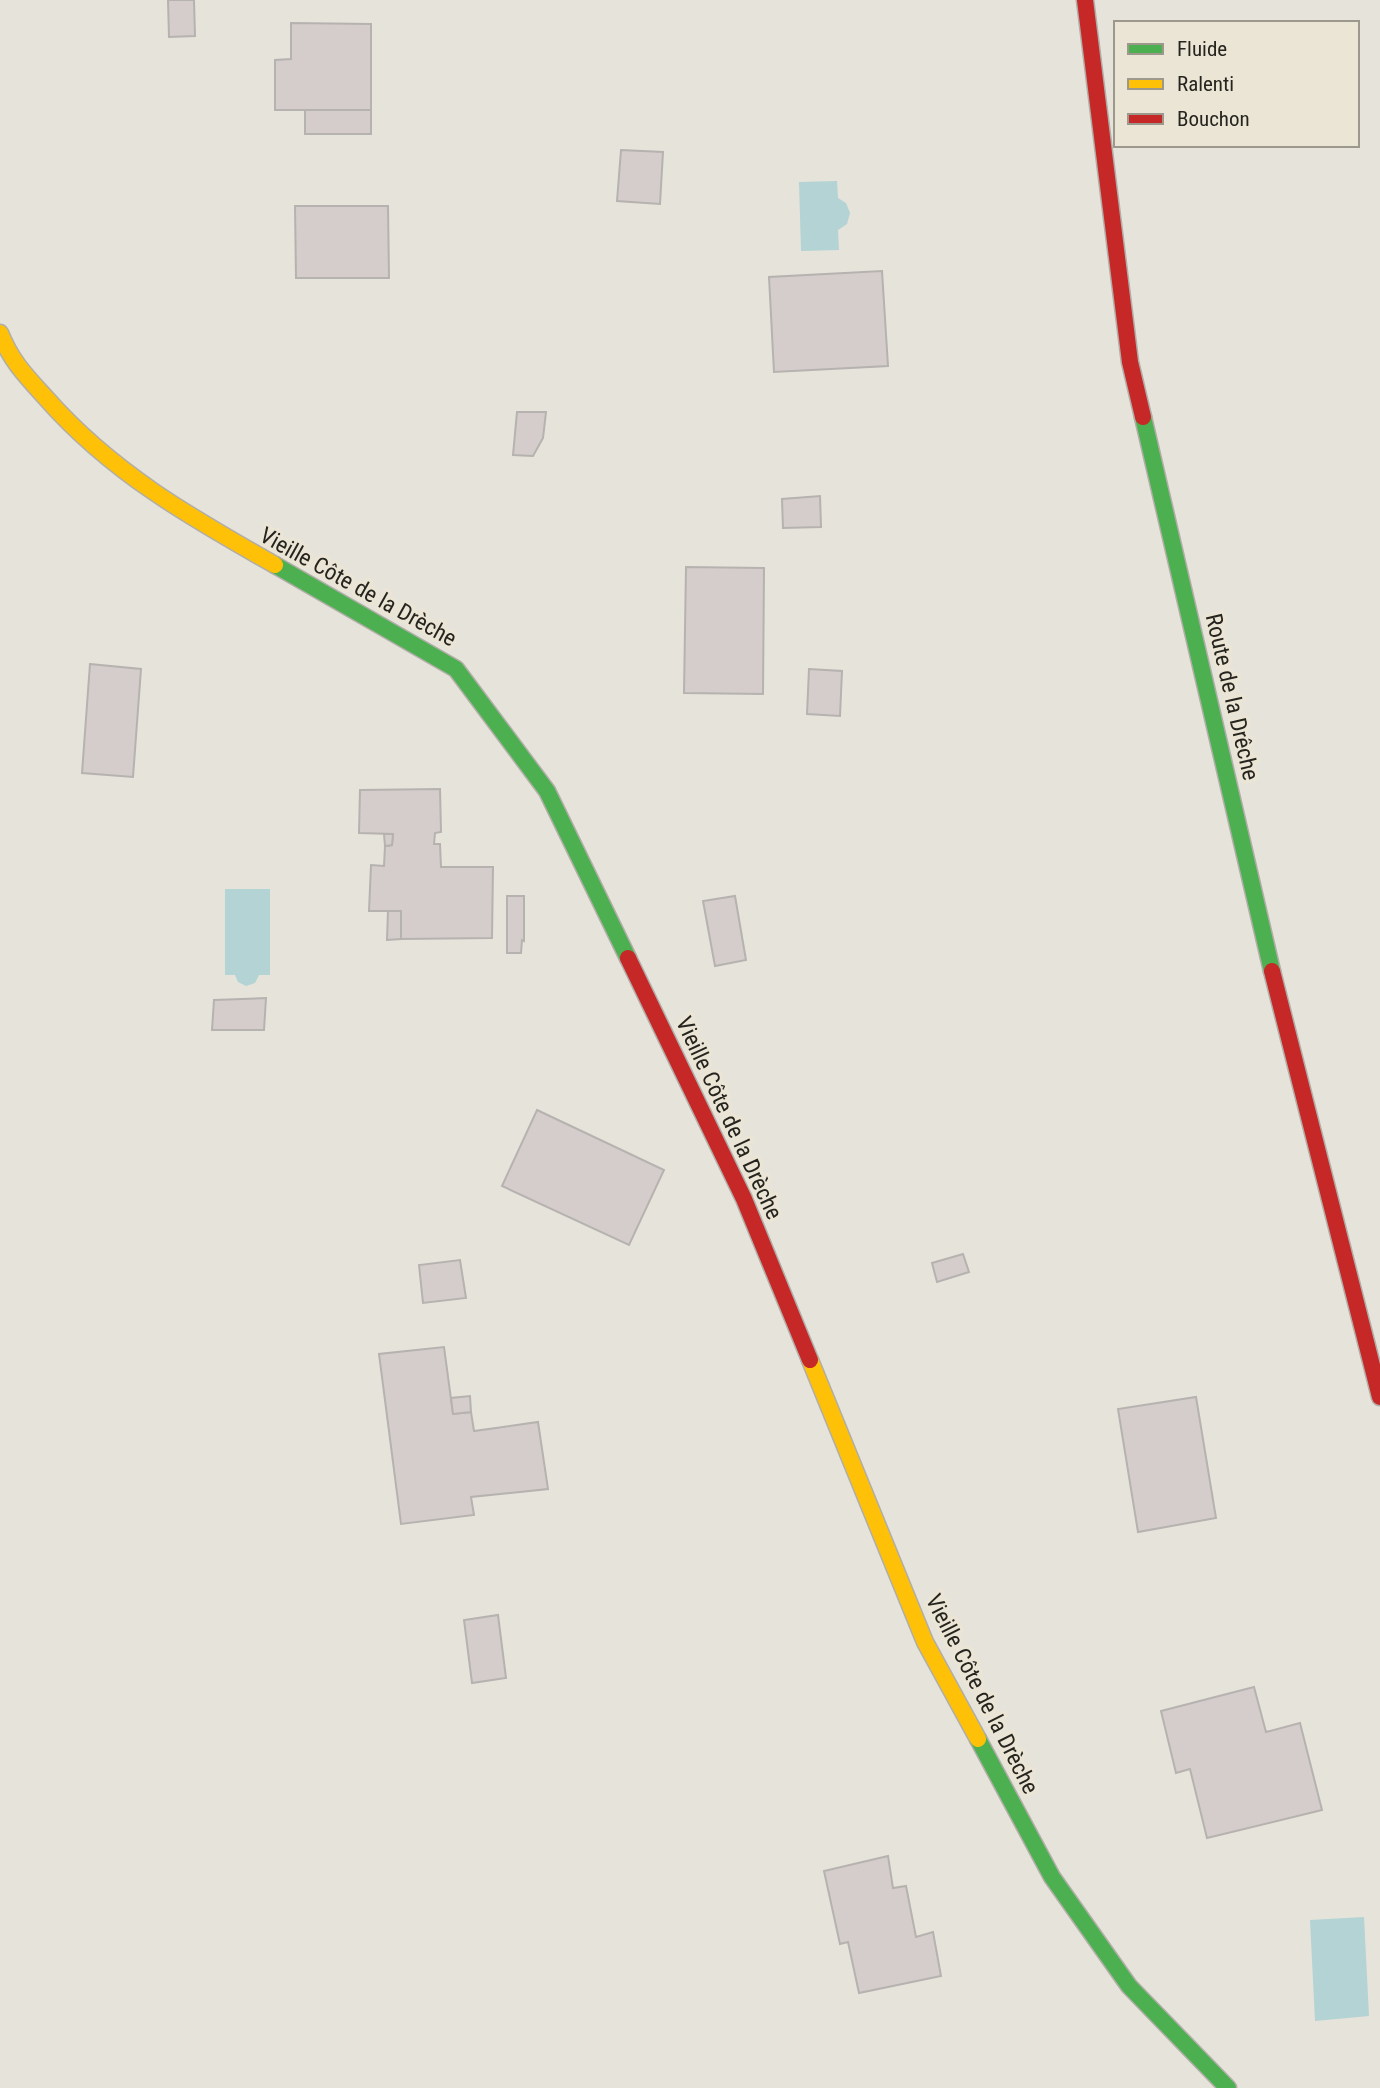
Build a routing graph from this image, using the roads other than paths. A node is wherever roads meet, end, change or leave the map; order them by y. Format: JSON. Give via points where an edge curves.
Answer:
{"nodes":[{"id":1,"x":1085,"y":0,"type":"edge"},
{"id":2,"x":0,"y":333,"type":"edge"},
{"id":3,"x":1380,"y":1397,"type":"edge"},
{"id":4,"x":1228,"y":2088,"type":"edge"}],
"edges":[{"from":1,"to":3,"type":"street","name":"Route de la Drêche","via":[[1130,362],[1278,995]]},
{"from":2,"to":4,"type":"street","name":"Vieille Côte de la Drèche","via":[[10,358],[80,437],[173,507],[456,669],[547,791],[744,1199],[925,1642],[1052,1877],[1129,1986]]}]}
